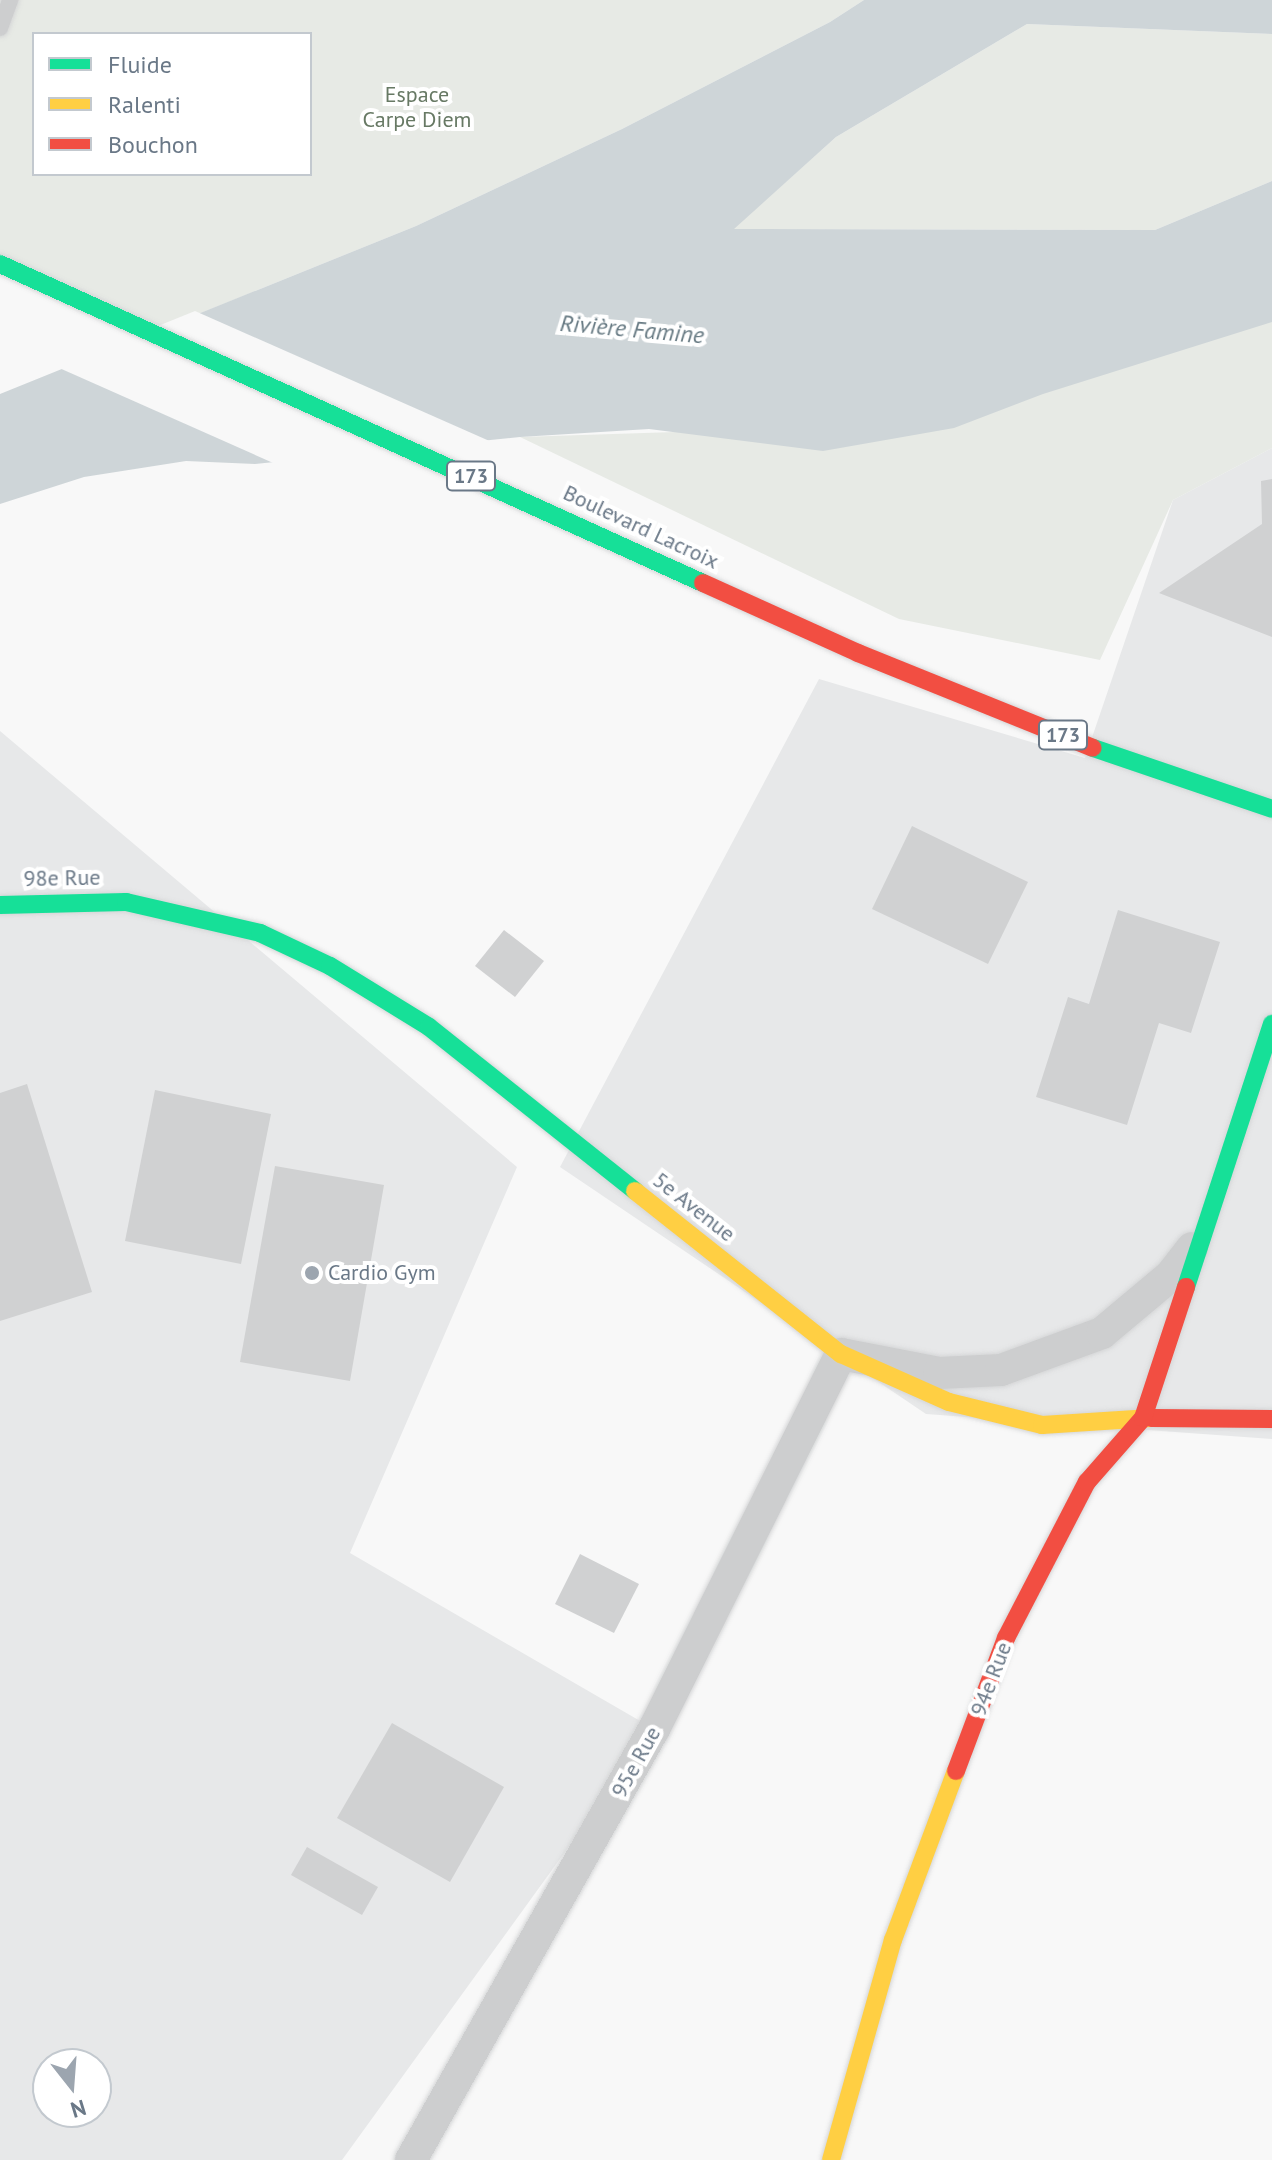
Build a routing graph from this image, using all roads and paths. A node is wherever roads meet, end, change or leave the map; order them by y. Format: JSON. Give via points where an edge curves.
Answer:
{"nodes":[{"id":1,"x":10,"y":0,"type":"edge"},
{"id":2,"x":0,"y":28,"type":"edge"},
{"id":3,"x":0,"y":264,"type":"edge"},
{"id":4,"x":1272,"y":809,"type":"edge"},
{"id":5,"x":126,"y":902,"type":"joint"},
{"id":6,"x":0,"y":905,"type":"edge"},
{"id":7,"x":1272,"y":1024,"type":"edge"},
{"id":8,"x":1208,"y":1225,"type":"junction"},
{"id":9,"x":841,"y":1354,"type":"junction"},
{"id":10,"x":1143,"y":1418,"type":"junction"},
{"id":11,"x":1272,"y":1419,"type":"edge"},
{"id":12,"x":411,"y":2160,"type":"edge"},
{"id":13,"x":831,"y":2160,"type":"edge"}],
"edges":[{"from":1,"to":2,"type":"lane"},
{"from":3,"to":4,"type":"street","name":"Boulevard Lacroix","number":"173","via":[[858,653],[1128,762]]},
{"from":5,"to":6,"type":"street","name":"98e Rue"},
{"from":5,"to":9,"type":"street","name":"5e Avenue","via":[[260,933],[330,966],[429,1027]]},
{"from":7,"to":8,"type":"street","name":"94e Rue"},
{"from":8,"to":9,"type":"street","name":"94e Rue","via":[[1171,1275],[1134,1310],[1102,1333],[1054,1354],[1001,1370],[939,1373]]},
{"from":8,"to":10,"type":"street","name":"94e Rue"},
{"from":9,"to":10,"type":"street","name":"5e Avenue","via":[[949,1402],[1042,1425]]},
{"from":9,"to":12,"type":"street","name":"95e Rue","via":[[654,1729]]},
{"from":10,"to":11,"type":"street","name":"5e Avenue"},
{"from":10,"to":13,"type":"street","name":"94e Rue","via":[[1087,1482],[1006,1638],[893,1940]]}]}
